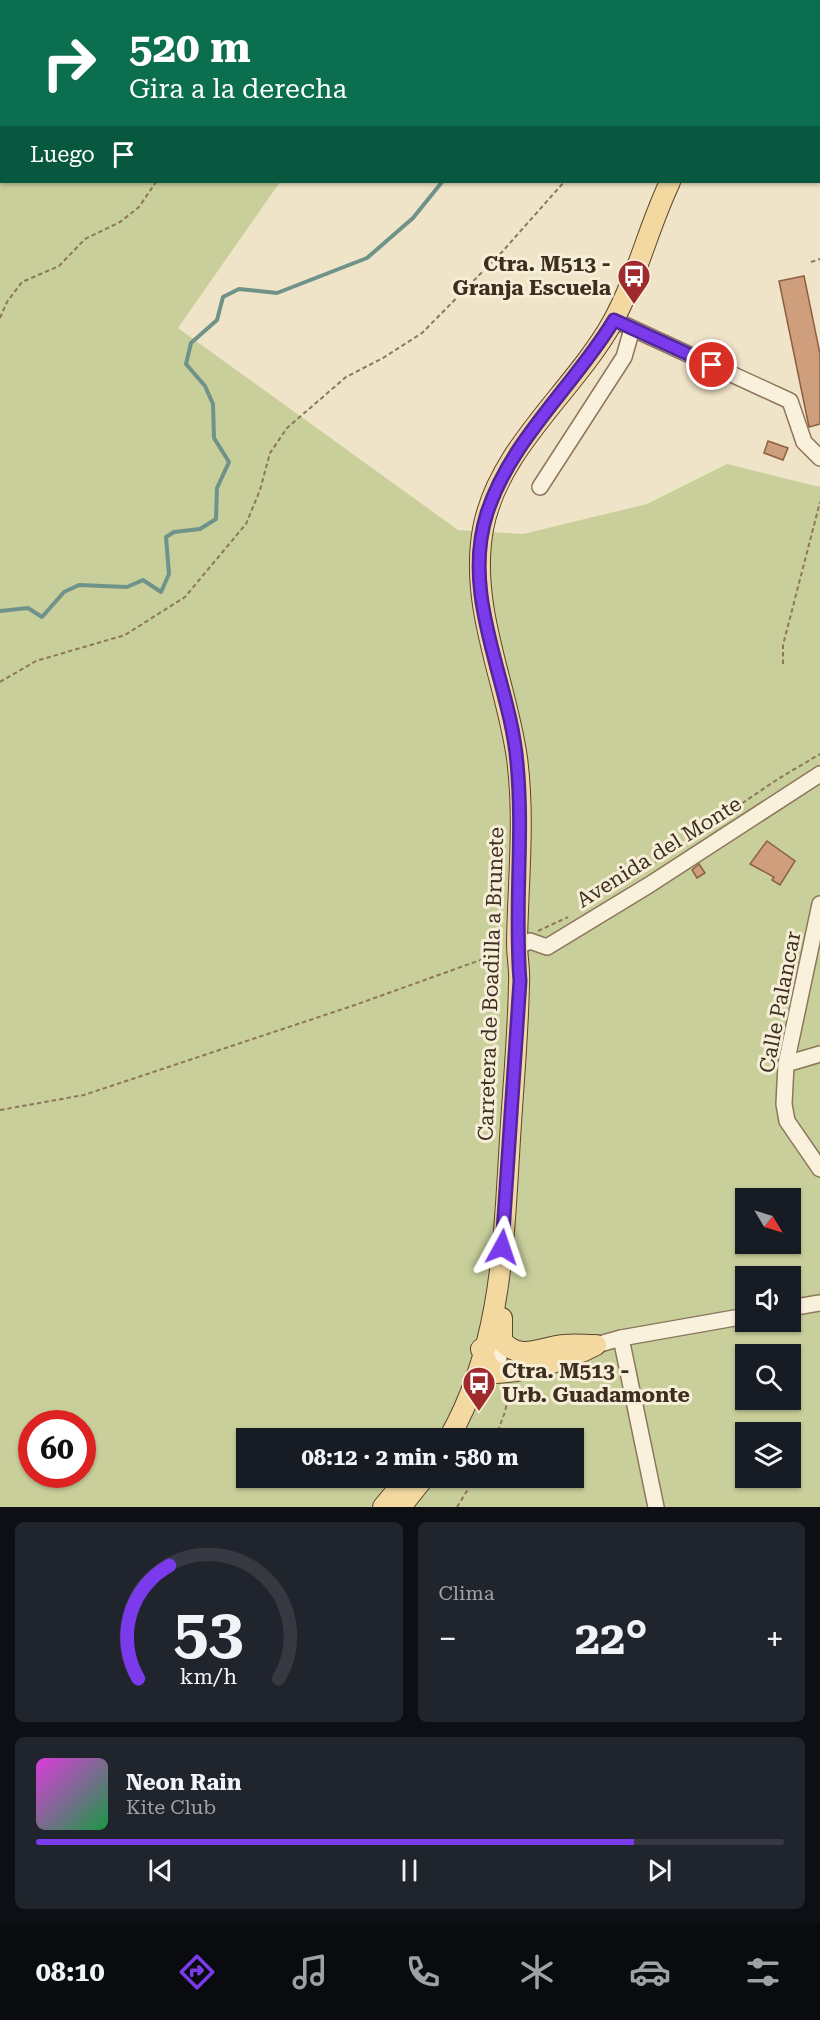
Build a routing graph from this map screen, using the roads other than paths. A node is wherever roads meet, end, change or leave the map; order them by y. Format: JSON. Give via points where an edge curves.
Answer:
{"nodes":[{"id":1,"x":670,"y":183,"type":"edge"},
{"id":2,"x":614,"y":320,"type":"junction"},
{"id":3,"x":632,"y":329,"type":"junction"},
{"id":4,"x":820,"y":458,"type":"edge"},
{"id":5,"x":540,"y":487,"type":"dead end"},
{"id":6,"x":820,"y":774,"type":"edge"},
{"id":7,"x":820,"y":904,"type":"edge"},
{"id":8,"x":524,"y":944,"type":"junction"},
{"id":9,"x":820,"y":1054,"type":"edge"},
{"id":10,"x":786,"y":1064,"type":"junction"},
{"id":11,"x":499,"y":1117,"type":"junction"},
{"id":12,"x":820,"y":1169,"type":"edge"},
{"id":13,"x":820,"y":1303,"type":"edge"},
{"id":14,"x":801,"y":1306,"type":"edge"},
{"id":15,"x":735,"y":1318,"type":"edge"},
{"id":16,"x":621,"y":1338,"type":"junction"},
{"id":17,"x":596,"y":1345,"type":"joint"},
{"id":18,"x":501,"y":1359,"type":"junction"},
{"id":19,"x":439,"y":1428,"type":"edge"},
{"id":20,"x":445,"y":1428,"type":"edge"},
{"id":21,"x":454,"y":1428,"type":"edge"},
{"id":22,"x":462,"y":1428,"type":"edge"},
{"id":23,"x":399,"y":1488,"type":"edge"},
{"id":24,"x":404,"y":1488,"type":"edge"},
{"id":25,"x":416,"y":1488,"type":"edge"},
{"id":26,"x":424,"y":1488,"type":"edge"},
{"id":27,"x":383,"y":1507,"type":"edge"},
{"id":28,"x":389,"y":1507,"type":"edge"},
{"id":29,"x":401,"y":1507,"type":"edge"},
{"id":30,"x":410,"y":1507,"type":"edge"},
{"id":31,"x":656,"y":1507,"type":"edge"}],
"edges":[{"from":1,"to":2,"type":"main road","name":"Carretera de Boadilla a Brunete"},
{"from":2,"to":3,"type":"street"},
{"from":2,"to":8,"type":"main road","name":"Carretera de Boadilla a Brunete","via":[[506,469],[483,531],[481,594],[517,760]]},
{"from":3,"to":4,"type":"street","via":[[790,401],[804,442]]},
{"from":3,"to":5,"type":"street","via":[[624,357]]},
{"from":6,"to":8,"type":"street","name":"Avenida del Monte","via":[[547,947]]},
{"from":7,"to":10,"type":"street","name":"Calle Palancar"},
{"from":8,"to":11,"type":"main road","via":[[510,979]]},
{"from":8,"to":18,"type":"main road","name":"Carretera de Boadilla a Brunete","via":[[496,1301]]},
{"from":9,"to":10,"type":"street"},
{"from":10,"to":12,"type":"street","name":"Calle Palancar","via":[[787,1121]]},
{"from":11,"to":18,"type":"main road","via":[[502,1142],[489,1296]]},
{"from":11,"to":19,"type":"main road","via":[[478,1333],[460,1390]]},
{"from":13,"to":14,"type":"street"},
{"from":15,"to":16,"type":"street"},
{"from":16,"to":17,"type":"street"},
{"from":16,"to":31,"type":"street"},
{"from":17,"to":18,"type":"main road","via":[[563,1345]]},
{"from":18,"to":20,"type":"main road"},
{"from":18,"to":21,"type":"main road","name":"Carretera de Boadilla a Brunete"},
{"from":18,"to":22,"type":"main road"},
{"from":23,"to":27,"type":"main road"},
{"from":24,"to":28,"type":"main road"},
{"from":25,"to":29,"type":"main road"},
{"from":26,"to":30,"type":"main road"}]}
